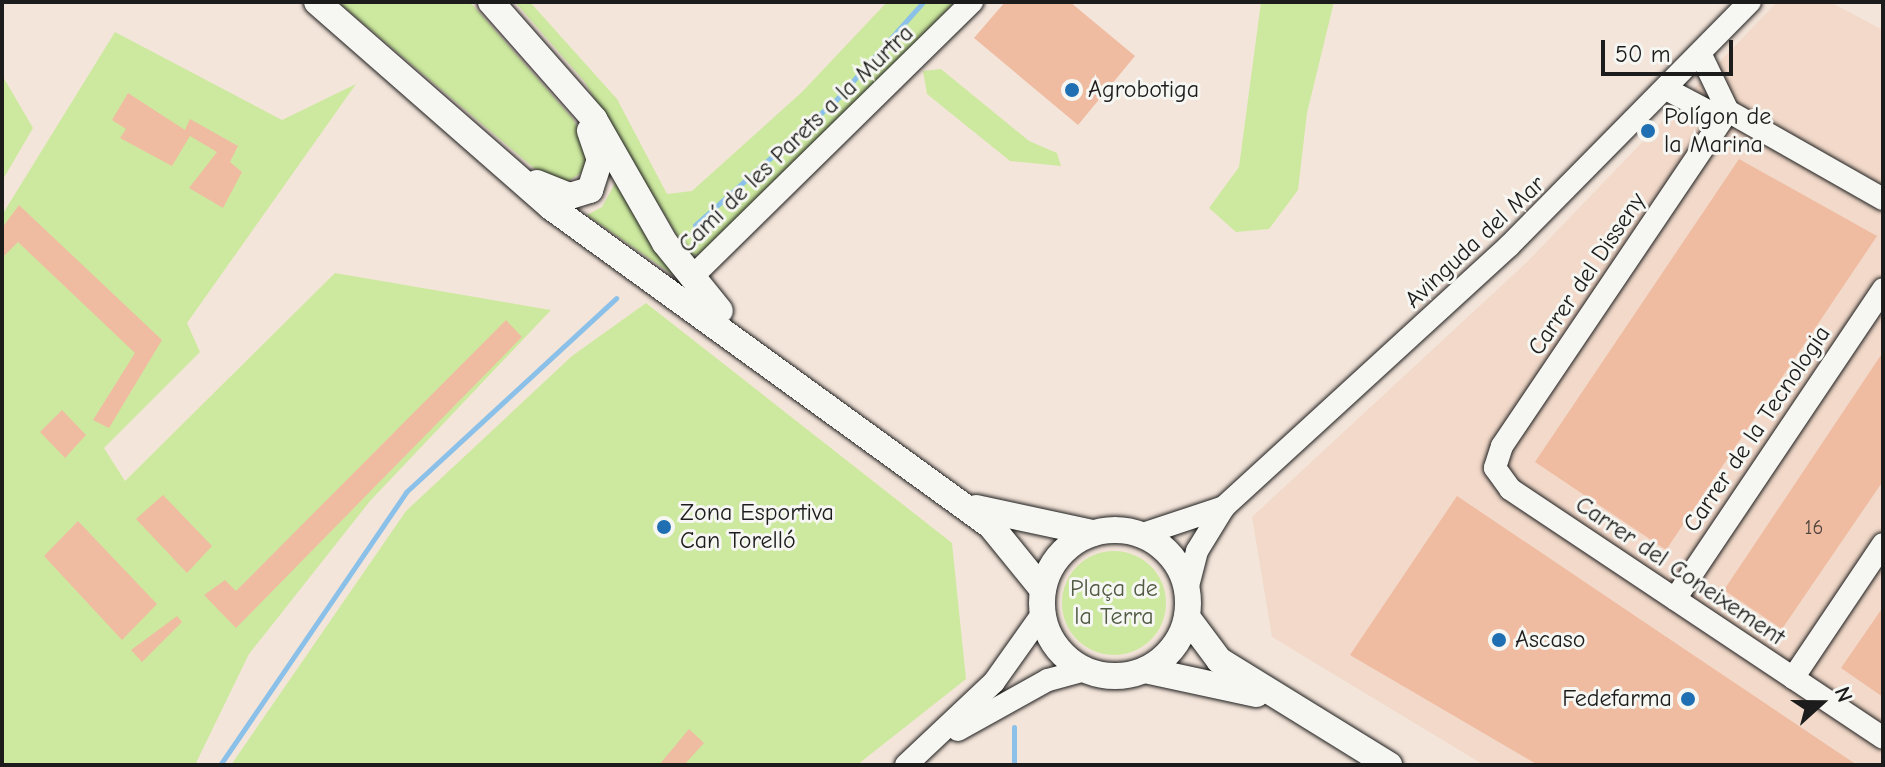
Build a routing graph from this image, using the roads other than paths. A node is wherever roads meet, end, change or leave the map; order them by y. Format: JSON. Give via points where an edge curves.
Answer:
{"nodes":[{"id":1,"x":317,"y":2,"type":"edge"},
{"id":2,"x":972,"y":2,"type":"edge"},
{"id":3,"x":1750,"y":2,"type":"edge"},
{"id":4,"x":500,"y":7,"type":"edge"},
{"id":5,"x":1701,"y":55,"type":"junction"},
{"id":6,"x":1668,"y":90,"type":"junction"},
{"id":7,"x":576,"y":99,"type":"junction"},
{"id":8,"x":1728,"y":111,"type":"junction"},
{"id":9,"x":516,"y":171,"type":"junction"},
{"id":10,"x":1883,"y":199,"type":"edge"},
{"id":11,"x":691,"y":278,"type":"junction"},
{"id":12,"x":1883,"y":289,"type":"edge"},
{"id":13,"x":775,"y":369,"type":"junction"},
{"id":14,"x":1495,"y":468,"type":"joint"},
{"id":15,"x":960,"y":503,"type":"junction"},
{"id":16,"x":1224,"y":507,"type":"junction"},
{"id":17,"x":1093,"y":533,"type":"junction"},
{"id":18,"x":1140,"y":535,"type":"junction"},
{"id":19,"x":1883,"y":544,"type":"edge"},
{"id":20,"x":1187,"y":590,"type":"junction"},
{"id":21,"x":1675,"y":599,"type":"junction"},
{"id":22,"x":1043,"y":601,"type":"junction"},
{"id":23,"x":1187,"y":617,"type":"junction"},
{"id":24,"x":1086,"y":670,"type":"junction"},
{"id":25,"x":1145,"y":670,"type":"junction"},
{"id":26,"x":1793,"y":678,"type":"junction"},
{"id":27,"x":1279,"y":700,"type":"junction"},
{"id":28,"x":1883,"y":738,"type":"edge"},
{"id":29,"x":926,"y":749,"type":"junction"},
{"id":30,"x":906,"y":765,"type":"edge"},
{"id":31,"x":1389,"y":765,"type":"edge"}],
"edges":[{"from":1,"to":9,"type":"main road"},
{"from":2,"to":11,"type":"street","name":"Camí de les Parets a la Murtra"},
{"from":3,"to":5,"type":"street","name":"Avinguda del Mar"},
{"from":4,"to":7,"type":"main road"},
{"from":5,"to":6,"type":"street","name":"Avinguda del Mar"},
{"from":5,"to":8,"type":"street"},
{"from":6,"to":8,"type":"street","via":[[1708,111]]},
{"from":6,"to":16,"type":"street","name":"Avinguda del Mar"},
{"from":7,"to":9,"type":"main road","via":[[600,160],[596,184],[570,196]]},
{"from":7,"to":11,"type":"main road"},
{"from":8,"to":10,"type":"street"},
{"from":8,"to":14,"type":"street","name":"Carrer del Disseny","via":[[1502,446]]},
{"from":9,"to":13,"type":"main road","via":[[587,234]]},
{"from":11,"to":13,"type":"main road"},
{"from":12,"to":21,"type":"street","name":"Carrer de la Tecnologia"},
{"from":13,"to":15,"type":"main road"},
{"from":14,"to":21,"type":"street","name":"Carrer del Coneixement","via":[[1510,489]]},
{"from":15,"to":17,"type":"main road"},
{"from":15,"to":22,"type":"main road","via":[[1027,562]]},
{"from":16,"to":18,"type":"street","name":"Avinguda del Mar"},
{"from":16,"to":20,"type":"street","name":"Avinguda del Mar","via":[[1197,551]]},
{"from":17,"to":18,"type":"main road"},
{"from":17,"to":22,"type":"main road","via":[[1063,552]]},
{"from":18,"to":20,"type":"main road","via":[[1171,556]]},
{"from":19,"to":26,"type":"street"},
{"from":20,"to":23,"type":"main road"},
{"from":21,"to":26,"type":"street","name":"Carrer del Coneixement"},
{"from":22,"to":24,"type":"main road","via":[[1057,647]]},
{"from":22,"to":29,"type":"street","via":[[994,682]]},
{"from":23,"to":25,"type":"main road","via":[[1172,648]]},
{"from":23,"to":27,"type":"main road","via":[[1202,646]]},
{"from":24,"to":25,"type":"main road","via":[[1112,676]]},
{"from":24,"to":29,"type":"street","via":[[1048,680]]},
{"from":25,"to":27,"type":"main road"},
{"from":26,"to":28,"type":"street","name":"Carrer del Coneixement"},
{"from":27,"to":31,"type":"main road"},
{"from":29,"to":30,"type":"street"}]}
